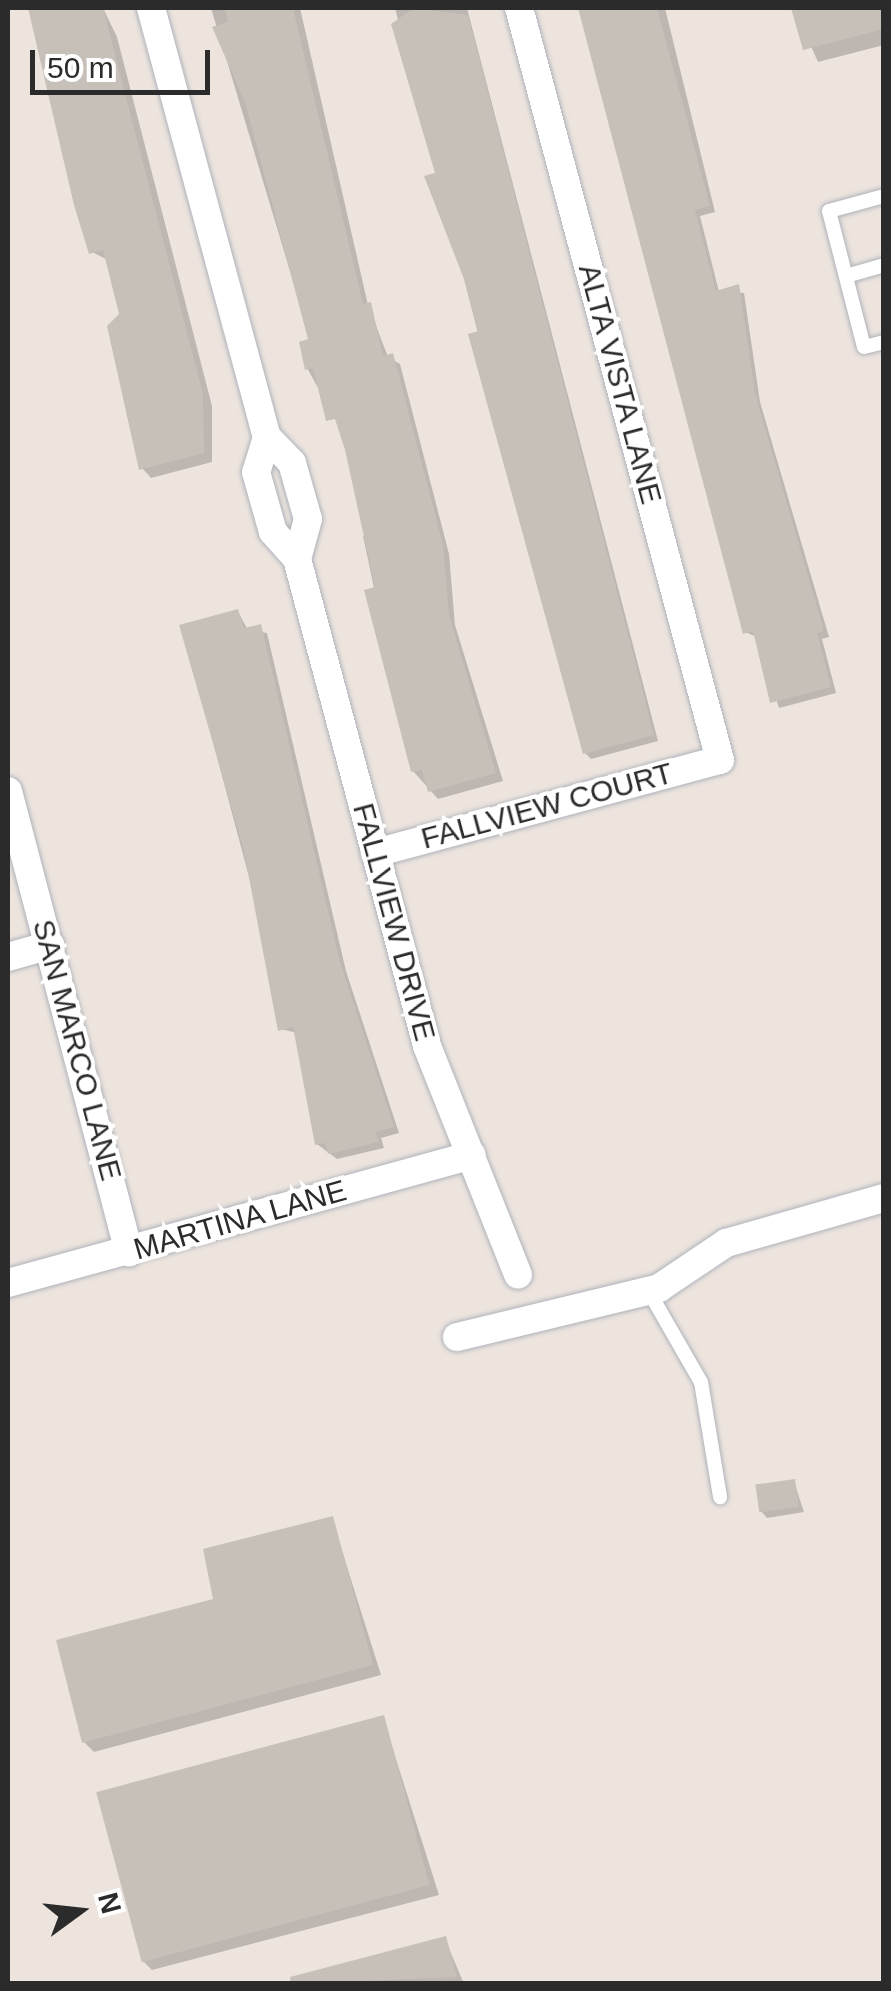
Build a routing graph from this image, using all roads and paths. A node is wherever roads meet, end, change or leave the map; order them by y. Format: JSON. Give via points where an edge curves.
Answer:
{"nodes":[{"id":1,"x":152,"y":8,"type":"edge"},
{"id":2,"x":520,"y":8,"type":"edge"},
{"id":3,"x":884,"y":196,"type":"edge"},
{"id":4,"x":884,"y":266,"type":"edge"},
{"id":5,"x":846,"y":276,"type":"junction"},
{"id":6,"x":884,"y":342,"type":"edge"},
{"id":7,"x":720,"y":760,"type":"joint"},
{"id":8,"x":8,"y":791,"type":"edge"},
{"id":9,"x":375,"y":852,"type":"junction"},
{"id":10,"x":50,"y":946,"type":"junction"},
{"id":11,"x":8,"y":957,"type":"edge"},
{"id":12,"x":472,"y":1156,"type":"junction"},
{"id":13,"x":884,"y":1198,"type":"edge"},
{"id":14,"x":129,"y":1252,"type":"junction"},
{"id":15,"x":518,"y":1275,"type":"dead end"},
{"id":16,"x":8,"y":1283,"type":"edge"},
{"id":17,"x":648,"y":1290,"type":"junction"},
{"id":18,"x":456,"y":1337,"type":"dead end"},
{"id":19,"x":720,"y":1497,"type":"dead end"}],
"edges":[{"from":1,"to":9,"type":"street","name":"FALLVIEW DRIVE","via":[[267,437],[256,472],[273,532],[297,559]]},
{"from":2,"to":7,"type":"street","name":"ALTA VISTA LANE"},
{"from":3,"to":5,"type":"lane","via":[[829,211]]},
{"from":4,"to":5,"type":"lane"},
{"from":5,"to":6,"type":"lane","via":[[864,347]]},
{"from":7,"to":9,"type":"street","name":"FALLVIEW COURT"},
{"from":8,"to":10,"type":"street","name":"SAN MARCO LANE"},
{"from":9,"to":12,"type":"street","name":"FALLVIEW DRIVE","via":[[427,1046]]},
{"from":10,"to":11,"type":"street"},
{"from":10,"to":14,"type":"street","name":"SAN MARCO LANE"},
{"from":12,"to":14,"type":"street","name":"MARTINA LANE"},
{"from":12,"to":15,"type":"street","name":"FALLVIEW DRIVE"},
{"from":13,"to":17,"type":"street","via":[[726,1243],[676,1282]]},
{"from":14,"to":16,"type":"street","name":"MARTINA LANE"},
{"from":17,"to":18,"type":"street"},
{"from":17,"to":19,"type":"lane","via":[[700,1382]]}]}
